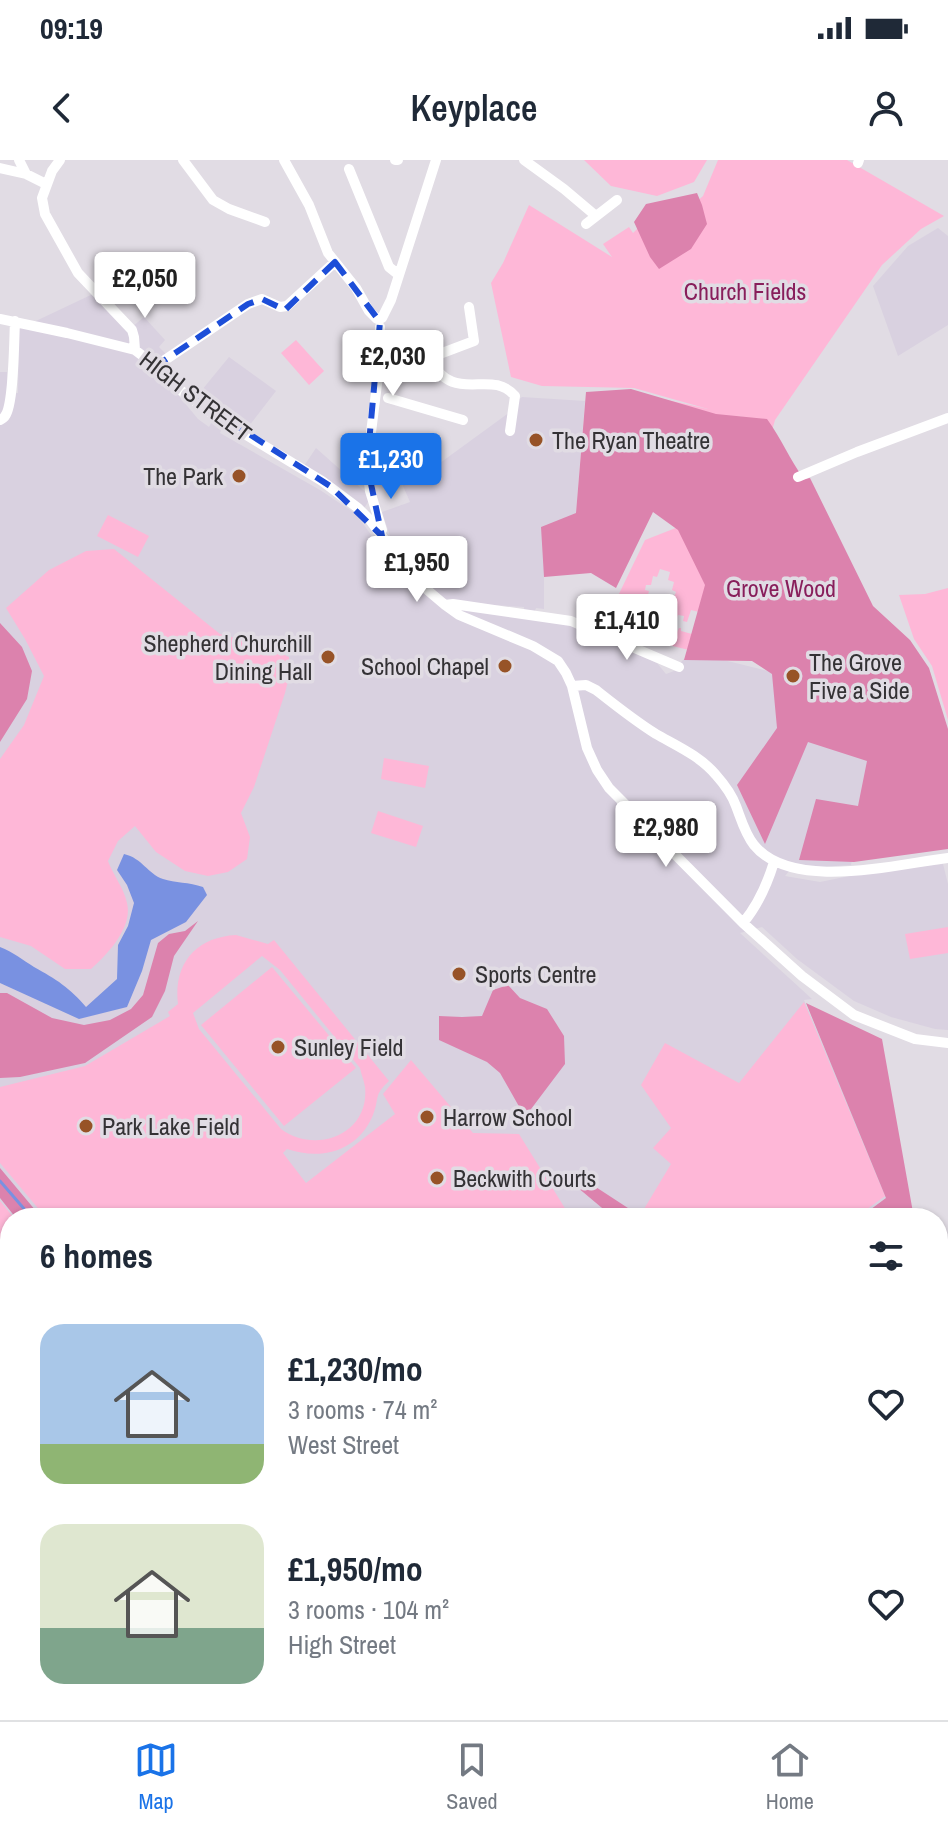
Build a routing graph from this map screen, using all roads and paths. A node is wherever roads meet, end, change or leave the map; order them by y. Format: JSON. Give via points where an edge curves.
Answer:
{"nodes":[{"id":1,"x":19,"y":160,"type":"edge"},
{"id":2,"x":60,"y":160,"type":"edge"},
{"id":3,"x":183,"y":160,"type":"edge"},
{"id":4,"x":284,"y":160,"type":"edge"},
{"id":5,"x":436,"y":160,"type":"edge"},
{"id":6,"x":524,"y":160,"type":"edge"},
{"id":7,"x":0,"y":168,"type":"edge"},
{"id":8,"x":349,"y":169,"type":"dead end"},
{"id":9,"x":26,"y":174,"type":"junction"},
{"id":10,"x":46,"y":184,"type":"junction"},
{"id":11,"x":617,"y":200,"type":"dead end"},
{"id":12,"x":596,"y":216,"type":"junction"},
{"id":13,"x":265,"y":222,"type":"dead end"},
{"id":14,"x":586,"y":224,"type":"dead end"},
{"id":15,"x":335,"y":262,"type":"junction"},
{"id":16,"x":399,"y":275,"type":"junction"},
{"id":17,"x":469,"y":307,"type":"dead end"},
{"id":18,"x":0,"y":319,"type":"edge"},
{"id":19,"x":15,"y":321,"type":"junction"},
{"id":20,"x":380,"y":321,"type":"junction"},
{"id":21,"x":135,"y":350,"type":"junction"},
{"id":22,"x":379,"y":356,"type":"junction"},
{"id":23,"x":429,"y":358,"type":"junction"},
{"id":24,"x":156,"y":366,"type":"junction"},
{"id":25,"x":382,"y":396,"type":"junction"},
{"id":26,"x":948,"y":418,"type":"edge"},
{"id":27,"x":0,"y":420,"type":"edge"},
{"id":28,"x":463,"y":420,"type":"dead end"},
{"id":29,"x":510,"y":431,"type":"dead end"},
{"id":30,"x":798,"y":477,"type":"dead end"},
{"id":31,"x":382,"y":536,"type":"junction"},
{"id":32,"x":445,"y":605,"type":"junction"},
{"id":33,"x":679,"y":667,"type":"dead end"},
{"id":34,"x":572,"y":686,"type":"junction"},
{"id":35,"x":948,"y":858,"type":"edge"},
{"id":36,"x":774,"y":862,"type":"junction"},
{"id":37,"x":743,"y":923,"type":"junction"},
{"id":38,"x":948,"y":1043,"type":"edge"}],
"edges":[{"from":1,"to":9,"type":"street"},
{"from":2,"to":10,"type":"street"},
{"from":3,"to":13,"type":"street","via":[[213,200]]},
{"from":4,"to":15,"type":"street"},
{"from":5,"to":16,"type":"street"},
{"from":6,"to":12,"type":"street"},
{"from":7,"to":9,"type":"street"},
{"from":8,"to":16,"type":"street","via":[[389,267]]},
{"from":9,"to":10,"type":"street"},
{"from":10,"to":21,"type":"street","via":[[42,198],[51,226],[78,273],[132,330]]},
{"from":11,"to":12,"type":"street"},
{"from":12,"to":14,"type":"street"},
{"from":15,"to":20,"type":"street"},
{"from":15,"to":24,"type":"street","via":[[287,306],[262,299],[248,304]]},
{"from":16,"to":20,"type":"street"},
{"from":17,"to":23,"type":"street","via":[[474,341]]},
{"from":18,"to":19,"type":"street","name":"HIGH STREET"},
{"from":19,"to":21,"type":"street","name":"HIGH STREET"},
{"from":19,"to":27,"type":"street","via":[[11,390],[6,416]]},
{"from":20,"to":22,"type":"street"},
{"from":21,"to":24,"type":"street","name":"HIGH STREET"},
{"from":22,"to":23,"type":"street"},
{"from":22,"to":25,"type":"street"},
{"from":23,"to":29,"type":"street","via":[[451,382],[495,385],[513,393]]},
{"from":24,"to":31,"type":"street","name":"HIGH STREET","via":[[212,414],[330,486]]},
{"from":25,"to":28,"type":"street"},
{"from":25,"to":31,"type":"street","via":[[372,418],[367,477]]},
{"from":26,"to":30,"type":"street"},
{"from":31,"to":32,"type":"street","name":"HIGH STREET","via":[[412,577]]},
{"from":32,"to":33,"type":"street","via":[[571,621]]},
{"from":32,"to":34,"type":"street","name":"HIGH STREET","via":[[549,655]]},
{"from":34,"to":36,"type":"street","via":[[596,690],[717,775],[751,842]]},
{"from":34,"to":37,"type":"street","via":[[587,748],[609,788]]},
{"from":35,"to":36,"type":"street","via":[[827,873]]},
{"from":36,"to":37,"type":"street","via":[[762,895]]},
{"from":37,"to":38,"type":"street","via":[[854,1015],[915,1039]]}]}
